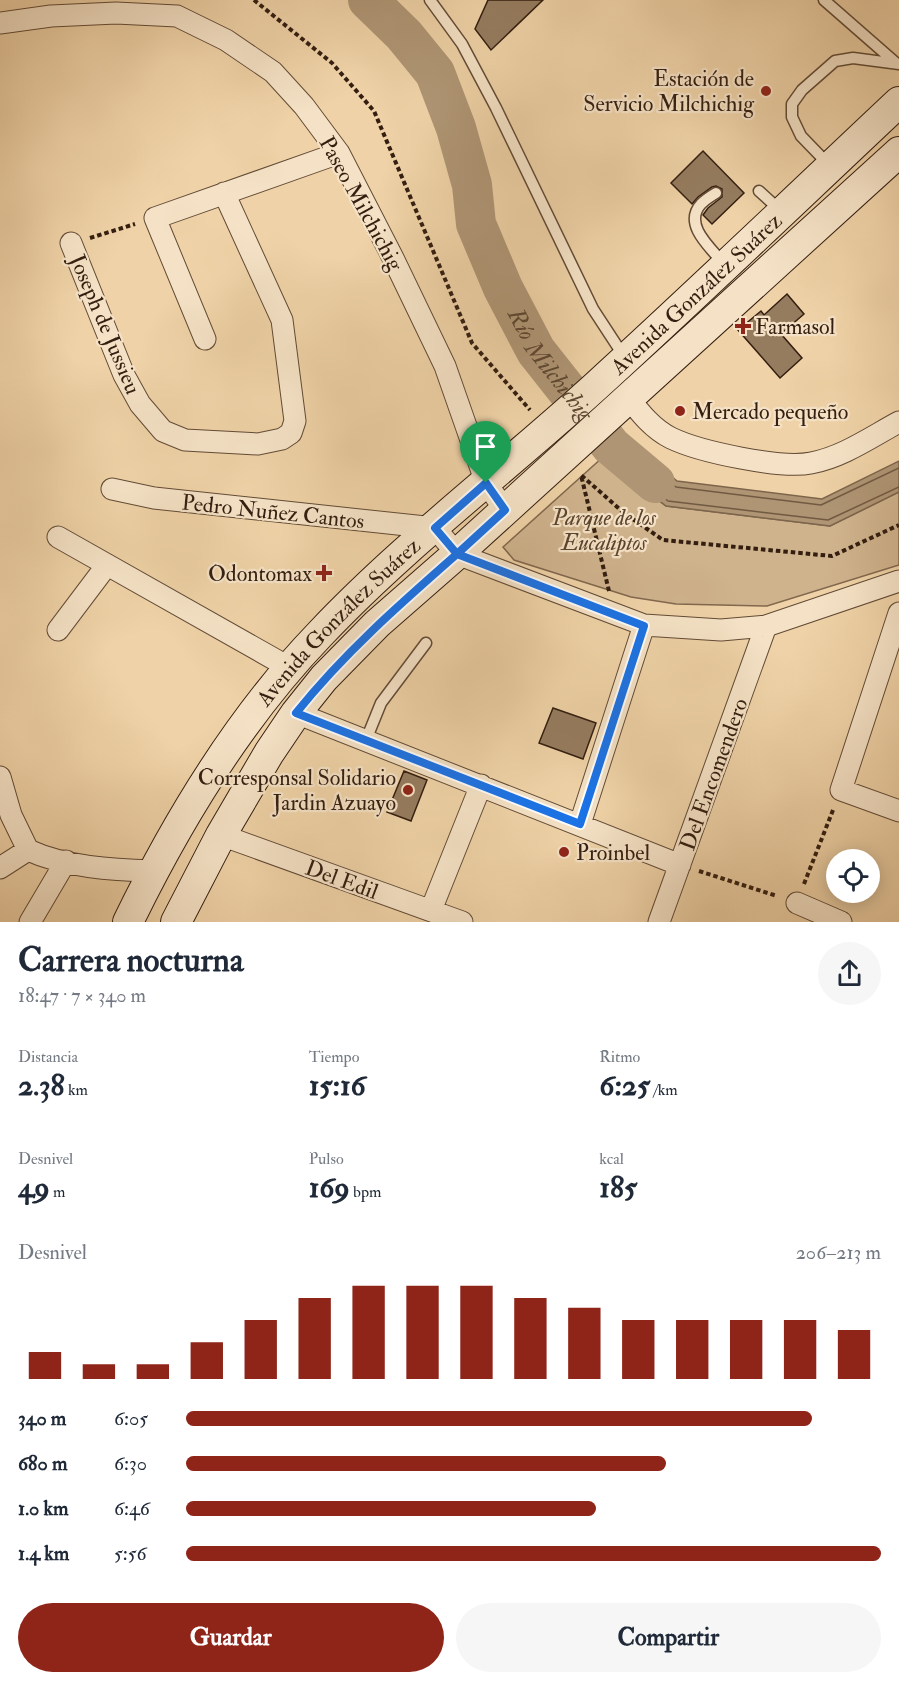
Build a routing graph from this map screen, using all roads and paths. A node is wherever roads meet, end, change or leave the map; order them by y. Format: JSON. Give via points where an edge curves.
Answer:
{"nodes":[{"id":1,"x":254,"y":0,"type":"edge"},
{"id":2,"x":430,"y":0,"type":"edge"},
{"id":3,"x":824,"y":0,"type":"edge"},
{"id":4,"x":0,"y":23,"type":"edge"},
{"id":5,"x":898,"y":63,"type":"edge"},
{"id":6,"x":899,"y":102,"type":"edge"},
{"id":7,"x":899,"y":152,"type":"edge"},
{"id":8,"x":339,"y":153,"type":"junction"},
{"id":9,"x":824,"y":172,"type":"junction"},
{"id":10,"x":759,"y":191,"type":"dead end"},
{"id":11,"x":224,"y":193,"type":"junction"},
{"id":12,"x":716,"y":193,"type":"dead end"},
{"id":13,"x":842,"y":203,"type":"junction"},
{"id":14,"x":782,"y":212,"type":"junction"},
{"id":15,"x":156,"y":218,"type":"junction"},
{"id":16,"x":71,"y":243,"type":"joint"},
{"id":17,"x":726,"y":266,"type":"junction"},
{"id":18,"x":205,"y":339,"type":"dead end"},
{"id":19,"x":625,"y":359,"type":"junction"},
{"id":20,"x":623,"y":402,"type":"junction"},
{"id":21,"x":899,"y":422,"type":"edge"},
{"id":22,"x":546,"y":429,"type":"junction"},
{"id":23,"x":486,"y":483,"type":"junction"},
{"id":24,"x":112,"y":489,"type":"dead end"},
{"id":25,"x":505,"y":510,"type":"junction"},
{"id":26,"x":899,"y":525,"type":"edge"},
{"id":27,"x":435,"y":528,"type":"junction"},
{"id":28,"x":58,"y":537,"type":"dead end"},
{"id":29,"x":457,"y":554,"type":"junction"},
{"id":30,"x":106,"y":565,"type":"junction"},
{"id":31,"x":899,"y":581,"type":"edge"},
{"id":32,"x":899,"y":614,"type":"edge"},
{"id":33,"x":615,"y":615,"type":"junction"},
{"id":34,"x":644,"y":626,"type":"junction"},
{"id":35,"x":766,"y":626,"type":"junction"},
{"id":36,"x":58,"y":630,"type":"dead end"},
{"id":37,"x":426,"y":643,"type":"dead end"},
{"id":38,"x":290,"y":668,"type":"junction"},
{"id":39,"x":296,"y":713,"type":"junction"},
{"id":40,"x":366,"y":740,"type":"junction"},
{"id":41,"x":0,"y":777,"type":"edge"},
{"id":42,"x":481,"y":786,"type":"junction"},
{"id":43,"x":841,"y":790,"type":"junction"},
{"id":44,"x":899,"y":811,"type":"edge"},
{"id":45,"x":580,"y":824,"type":"junction"},
{"id":46,"x":221,"y":835,"type":"junction"},
{"id":47,"x":28,"y":850,"type":"junction"},
{"id":48,"x":66,"y":861,"type":"junction"},
{"id":49,"x":680,"y":865,"type":"junction"},
{"id":50,"x":0,"y":868,"type":"edge"},
{"id":51,"x":153,"y":871,"type":"junction"},
{"id":52,"x":797,"y":903,"type":"junction"},
{"id":53,"x":430,"y":910,"type":"junction"},
{"id":54,"x":30,"y":922,"type":"edge"},
{"id":55,"x":128,"y":922,"type":"edge"},
{"id":56,"x":176,"y":922,"type":"edge"},
{"id":57,"x":462,"y":922,"type":"edge"},
{"id":58,"x":659,"y":922,"type":"edge"},
{"id":59,"x":841,"y":922,"type":"edge"}],
"edges":[{"from":1,"to":22,"type":"path","via":[[332,63],[374,111],[472,343]]},
{"from":2,"to":19,"type":"lane","via":[[462,44],[593,309]]},
{"from":3,"to":5,"type":"lane"},
{"from":4,"to":8,"type":"street","name":"Paseo Milchichig","via":[[116,13],[177,16],[226,40],[273,72]]},
{"from":5,"to":9,"type":"lane","via":[[853,58],[835,61],[792,104],[792,117]]},
{"from":6,"to":9,"type":"main road","name":"Avenida González Suárez"},
{"from":7,"to":13,"type":"main road","name":"Avenida González Suárez"},
{"from":8,"to":11,"type":"street"},
{"from":8,"to":23,"type":"street","name":"Paseo Milchichig","via":[[444,366]]},
{"from":9,"to":13,"type":"main road","via":[[841,194]]},
{"from":9,"to":14,"type":"main road","name":"Avenida González Suárez"},
{"from":10,"to":14,"type":"lane"},
{"from":11,"to":15,"type":"street"},
{"from":11,"to":16,"type":"street","name":"Joseph de Jussieu","via":[[282,320],[296,421],[291,433],[282,439],[258,444],[185,440],[163,431],[140,404],[124,375]]},
{"from":12,"to":17,"type":"lane","via":[[700,205],[694,217],[695,228]]},
{"from":13,"to":20,"type":"main road","name":"Avenida González Suárez"},
{"from":14,"to":17,"type":"main road","name":"Avenida González Suárez"},
{"from":15,"to":16,"type":"path"},
{"from":15,"to":18,"type":"street"},
{"from":17,"to":19,"type":"main road","name":"Avenida González Suárez"},
{"from":19,"to":22,"type":"main road","name":"Avenida González Suárez"},
{"from":20,"to":21,"type":"street","via":[[670,438],[751,460],[792,465],[836,456]]},
{"from":20,"to":25,"type":"main road","name":"Avenida González Suárez"},
{"from":22,"to":23,"type":"main road","name":"Avenida González Suárez"},
{"from":23,"to":25,"type":"street","name":"Paseo Milchichig"},
{"from":23,"to":27,"type":"main road","name":"Avenida González Suárez"},
{"from":24,"to":27,"type":"street","name":"Pedro Nuñez Cantos","via":[[154,498]]},
{"from":25,"to":29,"type":"main road","name":"Avenida González Suárez"},
{"from":26,"to":33,"type":"path","via":[[832,555],[663,540],[624,513],[581,475]]},
{"from":27,"to":29,"type":"street"},
{"from":27,"to":38,"type":"main road","name":"Avenida González Suárez","via":[[373,581]]},
{"from":28,"to":30,"type":"street"},
{"from":29,"to":33,"type":"street"},
{"from":29,"to":39,"type":"main road","name":"Avenida González Suárez","via":[[377,624]]},
{"from":30,"to":36,"type":"street"},
{"from":30,"to":38,"type":"street"},
{"from":31,"to":35,"type":"street"},
{"from":32,"to":43,"type":"street"},
{"from":33,"to":34,"type":"street"},
{"from":34,"to":35,"type":"street","via":[[721,630]]},
{"from":34,"to":45,"type":"street"},
{"from":35,"to":49,"type":"street","name":"Del Encomendero"},
{"from":37,"to":40,"type":"lane","via":[[381,703]]},
{"from":38,"to":51,"type":"main road","name":"Avenida González Suárez","via":[[250,716]]},
{"from":39,"to":40,"type":"street"},
{"from":39,"to":46,"type":"main road","name":"Avenida González Suárez"},
{"from":40,"to":42,"type":"street"},
{"from":41,"to":47,"type":"street"},
{"from":42,"to":45,"type":"street"},
{"from":42,"to":53,"type":"street"},
{"from":43,"to":44,"type":"street"},
{"from":43,"to":52,"type":"path"},
{"from":45,"to":49,"type":"street"},
{"from":46,"to":53,"type":"street","name":"Del Edil"},
{"from":46,"to":56,"type":"main road","name":"Avenida González Suárez"},
{"from":47,"to":48,"type":"street"},
{"from":47,"to":50,"type":"street"},
{"from":48,"to":51,"type":"street"},
{"from":48,"to":54,"type":"street"},
{"from":49,"to":52,"type":"path"},
{"from":49,"to":58,"type":"street","name":"Del Encomendero"},
{"from":51,"to":55,"type":"main road","name":"Avenida González Suárez"},
{"from":52,"to":59,"type":"street"},
{"from":53,"to":57,"type":"street","name":"Del Edil"}]}
